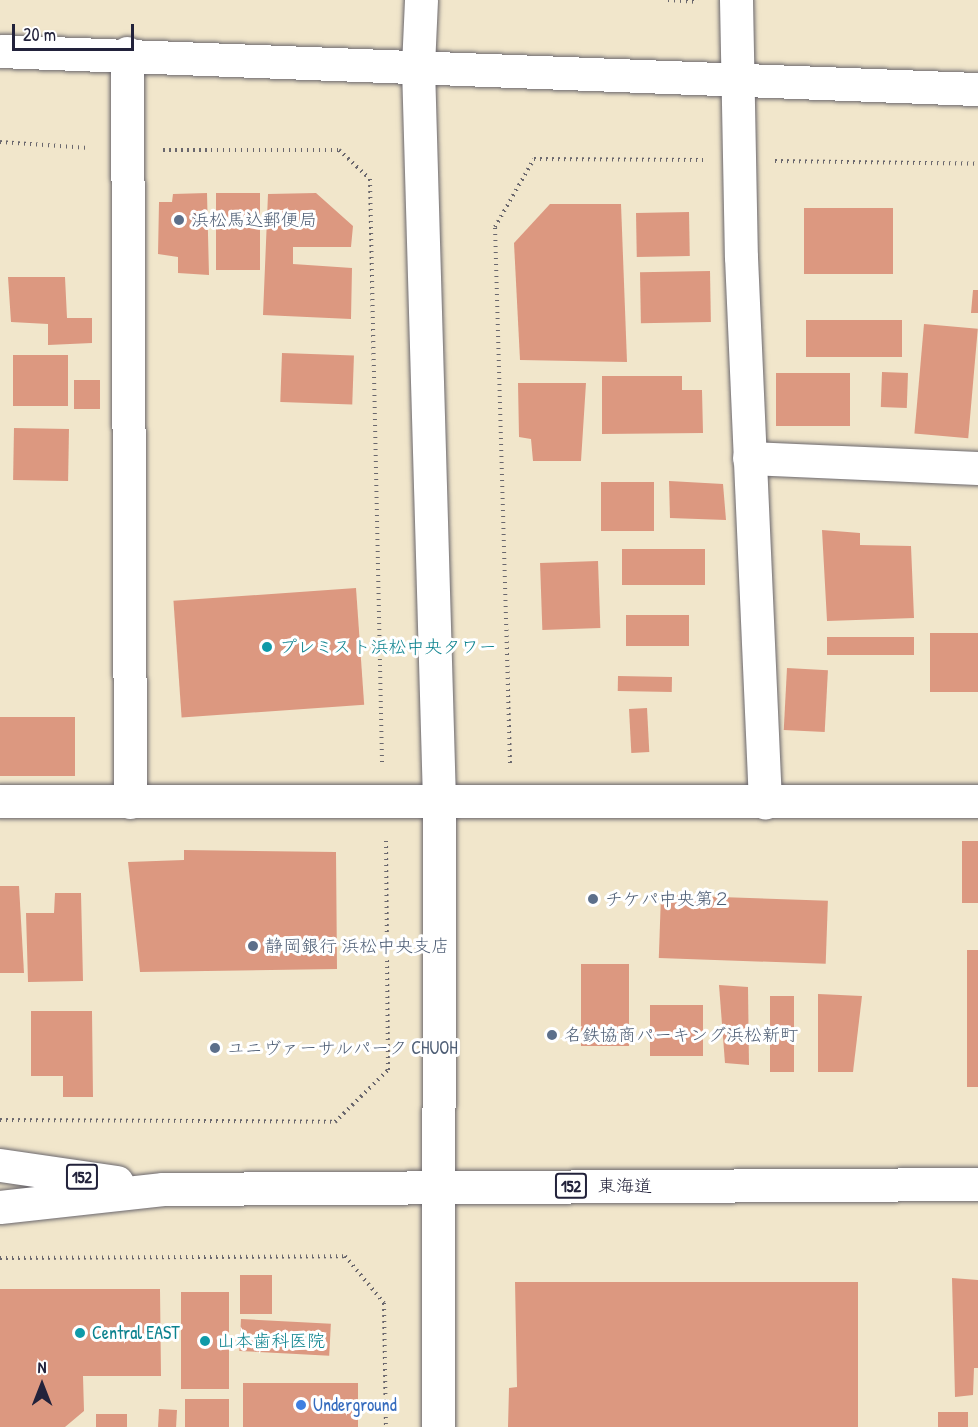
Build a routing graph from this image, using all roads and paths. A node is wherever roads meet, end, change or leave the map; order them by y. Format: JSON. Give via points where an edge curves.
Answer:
{"nodes":[{"id":1,"x":421,"y":0,"type":"edge"},
{"id":2,"x":668,"y":0,"type":"edge"},
{"id":3,"x":736,"y":0,"type":"edge"},
{"id":4,"x":703,"y":2,"type":"dead end"},
{"id":5,"x":0,"y":51,"type":"edge"},
{"id":6,"x":127,"y":53,"type":"junction"},
{"id":7,"x":418,"y":67,"type":"junction"},
{"id":8,"x":736,"y":79,"type":"junction"},
{"id":9,"x":978,"y":89,"type":"edge"},
{"id":10,"x":0,"y":142,"type":"edge"},
{"id":11,"x":95,"y":148,"type":"dead end"},
{"id":12,"x":150,"y":150,"type":"dead end"},
{"id":13,"x":710,"y":160,"type":"dead end"},
{"id":14,"x":769,"y":161,"type":"dead end"},
{"id":15,"x":978,"y":164,"type":"edge"},
{"id":16,"x":749,"y":458,"type":"junction"},
{"id":17,"x":978,"y":468,"type":"edge"},
{"id":18,"x":382,"y":766,"type":"dead end"},
{"id":19,"x":516,"y":769,"type":"dead end"},
{"id":20,"x":0,"y":801,"type":"edge"},
{"id":21,"x":978,"y":801,"type":"edge"},
{"id":22,"x":130,"y":802,"type":"junction"},
{"id":23,"x":439,"y":802,"type":"junction"},
{"id":24,"x":765,"y":802,"type":"junction"},
{"id":25,"x":386,"y":841,"type":"dead end"},
{"id":26,"x":0,"y":1120,"type":"edge"},
{"id":27,"x":0,"y":1166,"type":"edge"},
{"id":28,"x":978,"y":1184,"type":"edge"},
{"id":29,"x":436,"y":1187,"type":"junction"},
{"id":30,"x":163,"y":1189,"type":"junction"},
{"id":31,"x":0,"y":1207,"type":"edge"},
{"id":32,"x":0,"y":1258,"type":"edge"},
{"id":33,"x":386,"y":1427,"type":"edge"},
{"id":34,"x":438,"y":1427,"type":"edge"}],
"edges":[{"from":1,"to":7,"type":"main road"},
{"from":2,"to":4,"type":"path"},
{"from":3,"to":8,"type":"main road"},
{"from":5,"to":6,"type":"main road"},
{"from":6,"to":7,"type":"main road"},
{"from":6,"to":22,"type":"main road"},
{"from":7,"to":8,"type":"main road"},
{"from":7,"to":23,"type":"main road"},
{"from":8,"to":9,"type":"main road"},
{"from":8,"to":16,"type":"main road"},
{"from":10,"to":11,"type":"path"},
{"from":12,"to":18,"type":"path","via":[[339,150],[370,179]]},
{"from":13,"to":19,"type":"path","via":[[534,159],[495,227],[508,760]]},
{"from":14,"to":15,"type":"path"},
{"from":16,"to":17,"type":"main road"},
{"from":16,"to":24,"type":"main road"},
{"from":20,"to":22,"type":"main road"},
{"from":21,"to":24,"type":"main road"},
{"from":22,"to":23,"type":"main road"},
{"from":23,"to":24,"type":"main road"},
{"from":23,"to":29,"type":"main road"},
{"from":25,"to":26,"type":"path","via":[[388,1070],[335,1122]]},
{"from":27,"to":30,"type":"main road","name":"東海道","number":"152"},
{"from":28,"to":29,"type":"main road","name":"東海道","number":"152"},
{"from":29,"to":30,"type":"main road","name":"東海道","number":"152"},
{"from":29,"to":34,"type":"main road"},
{"from":30,"to":31,"type":"main road","name":"東海道","number":"152"},
{"from":32,"to":33,"type":"path","via":[[345,1256],[384,1303]]}]}
